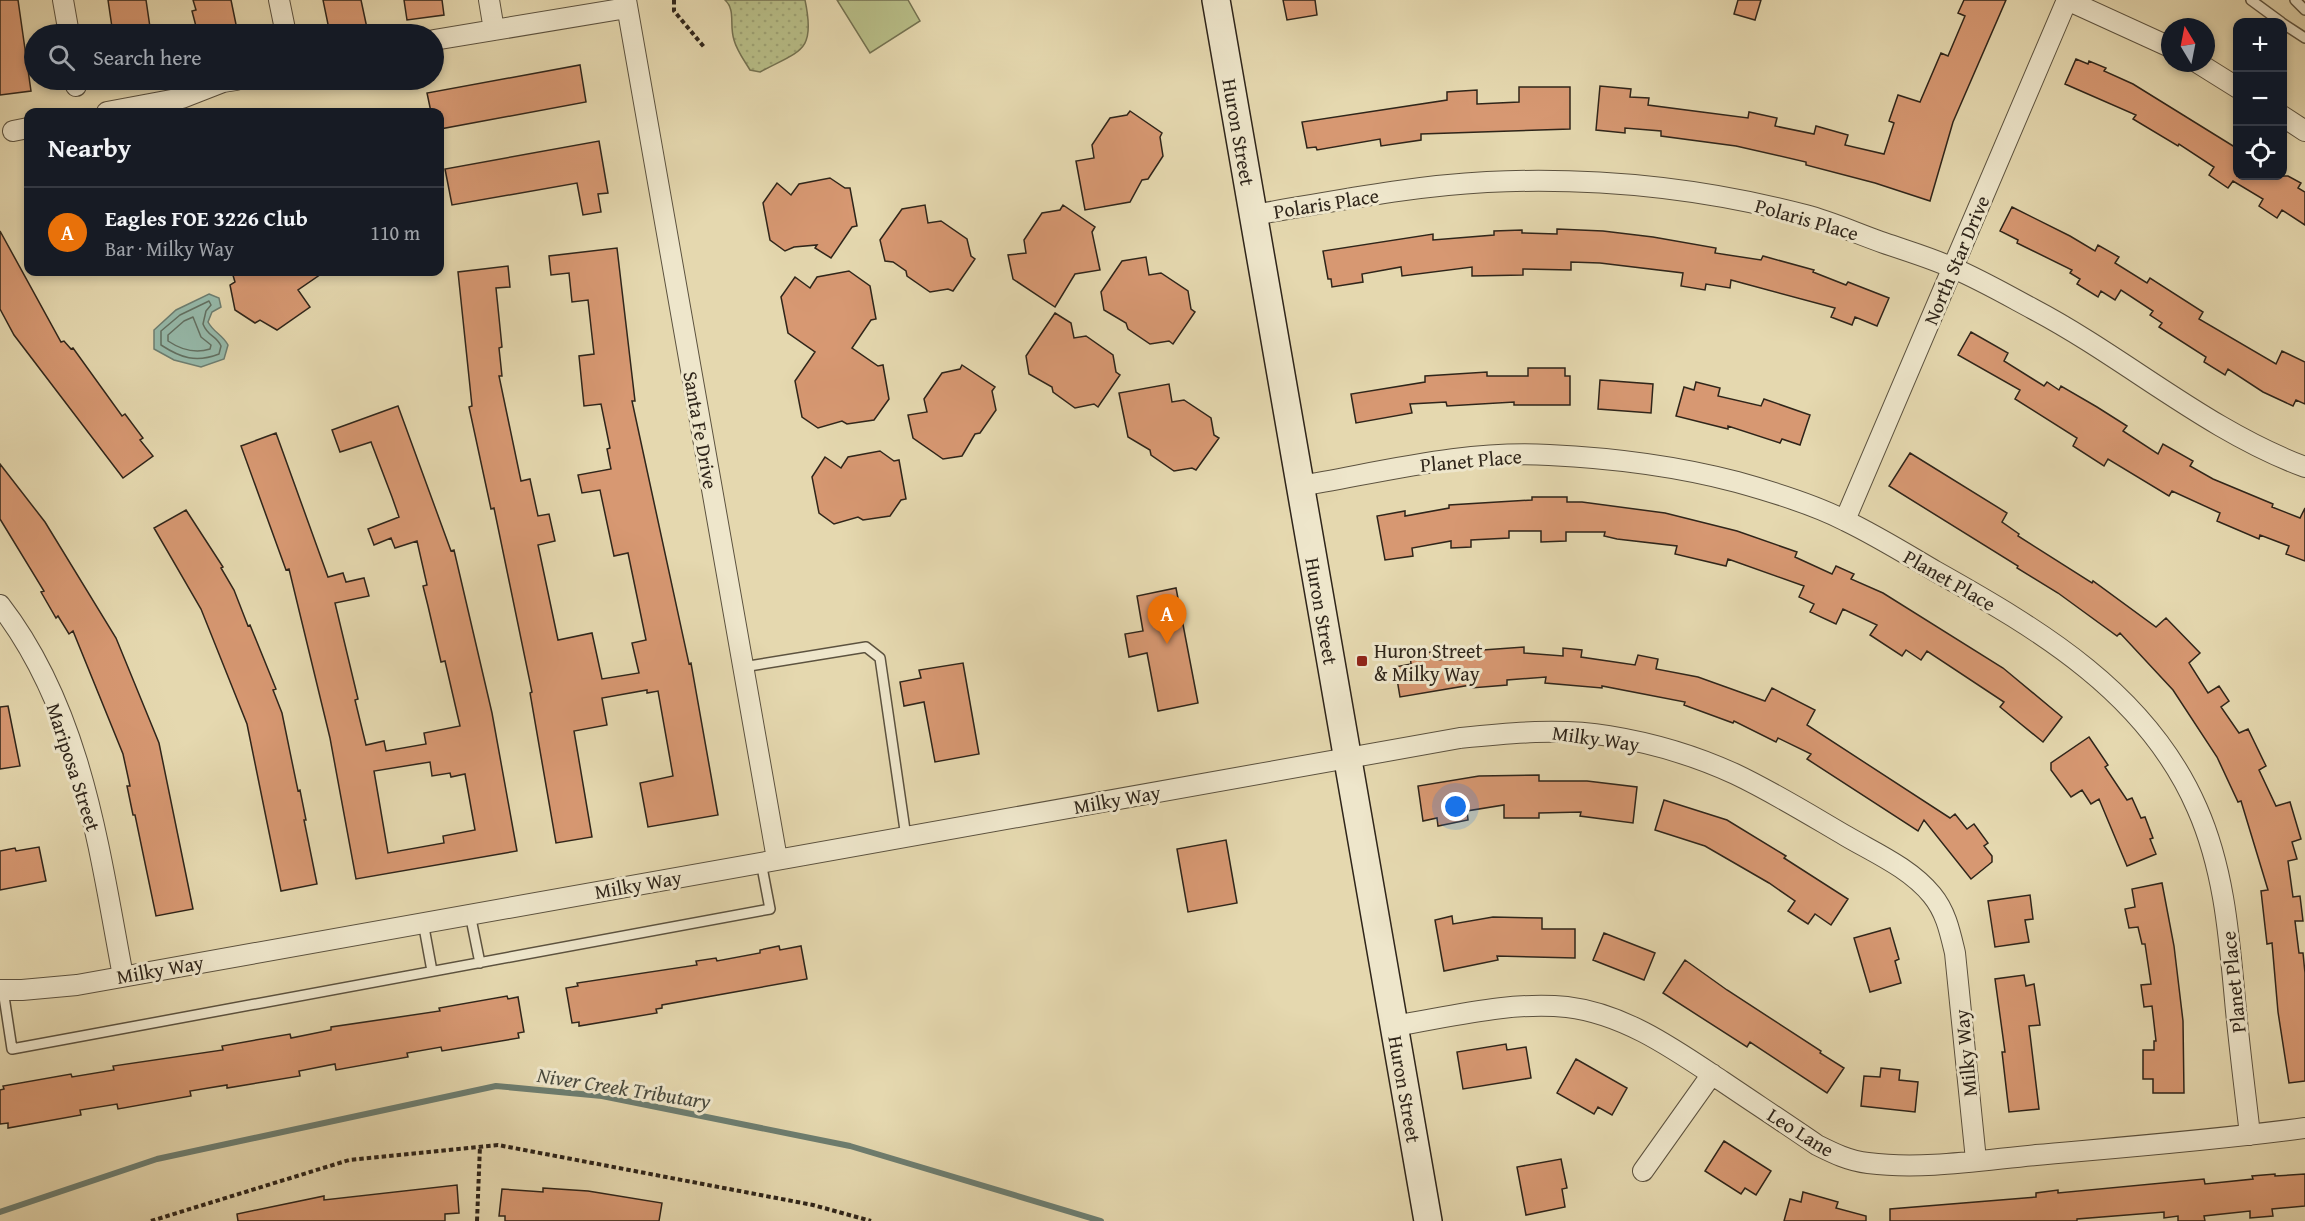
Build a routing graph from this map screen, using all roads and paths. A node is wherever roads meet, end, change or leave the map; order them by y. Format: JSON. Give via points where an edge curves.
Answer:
{"nodes":[{"id":1,"x":63,"y":0,"type":"edge"},
{"id":2,"x":279,"y":0,"type":"edge"},
{"id":3,"x":489,"y":0,"type":"edge"},
{"id":4,"x":674,"y":0,"type":"edge"},
{"id":5,"x":1216,"y":0,"type":"edge"},
{"id":6,"x":2067,"y":0,"type":"edge"},
{"id":7,"x":2251,"y":0,"type":"edge"},
{"id":8,"x":2295,"y":0,"type":"edge"},
{"id":9,"x":626,"y":4,"type":"edge"},
{"id":10,"x":2305,"y":10,"type":"edge"},
{"id":11,"x":2275,"y":18,"type":"edge"},
{"id":12,"x":67,"y":24,"type":"edge"},
{"id":13,"x":284,"y":24,"type":"edge"},
{"id":14,"x":2287,"y":26,"type":"edge"},
{"id":15,"x":494,"y":30,"type":"junction"},
{"id":16,"x":444,"y":38,"type":"edge"},
{"id":17,"x":2305,"y":38,"type":"edge"},
{"id":18,"x":2161,"y":43,"type":"edge"},
{"id":19,"x":704,"y":47,"type":"dead end"},
{"id":20,"x":2212,"y":72,"type":"edge"},
{"id":21,"x":2233,"y":85,"type":"edge"},
{"id":22,"x":206,"y":90,"type":"edge"},
{"id":23,"x":128,"y":108,"type":"edge"},
{"id":24,"x":2287,"y":119,"type":"edge"},
{"id":25,"x":2305,"y":131,"type":"edge"},
{"id":26,"x":1253,"y":215,"type":"junction"},
{"id":27,"x":1953,"y":267,"type":"junction"},
{"id":28,"x":2305,"y":467,"type":"edge"},
{"id":29,"x":1300,"y":486,"type":"junction"},
{"id":30,"x":1845,"y":520,"type":"junction"},
{"id":31,"x":0,"y":605,"type":"edge"},
{"id":32,"x":743,"y":667,"type":"junction"},
{"id":33,"x":1348,"y":757,"type":"junction"},
{"id":34,"x":906,"y":837,"type":"junction"},
{"id":35,"x":769,"y":861,"type":"junction"},
{"id":36,"x":470,"y":914,"type":"junction"},
{"id":37,"x":423,"y":922,"type":"junction"},
{"id":38,"x":480,"y":963,"type":"junction"},
{"id":39,"x":432,"y":971,"type":"junction"},
{"id":40,"x":123,"y":976,"type":"junction"},
{"id":41,"x":2,"y":990,"type":"edge"},
{"id":42,"x":1394,"y":1026,"type":"junction"},
{"id":43,"x":1712,"y":1074,"type":"junction"},
{"id":44,"x":2305,"y":1128,"type":"edge"},
{"id":45,"x":2250,"y":1135,"type":"junction"},
{"id":46,"x":480,"y":1146,"type":"junction"},
{"id":47,"x":1976,"y":1160,"type":"junction"},
{"id":48,"x":1643,"y":1171,"type":"dead end"},
{"id":49,"x":151,"y":1221,"type":"edge"},
{"id":50,"x":477,"y":1221,"type":"edge"},
{"id":51,"x":871,"y":1221,"type":"edge"},
{"id":52,"x":1428,"y":1221,"type":"edge"}],
"edges":[{"from":1,"to":12,"type":"street"},
{"from":2,"to":13,"type":"street"},
{"from":3,"to":15,"type":"street"},
{"from":4,"to":19,"type":"path","via":[[674,11]]},
{"from":5,"to":26,"type":"main road","name":"Huron Street"},
{"from":6,"to":18,"type":"street"},
{"from":6,"to":27,"type":"street","name":"North Star Drive"},
{"from":7,"to":11,"type":"lane"},
{"from":8,"to":10,"type":"lane"},
{"from":9,"to":15,"type":"street"},
{"from":9,"to":32,"type":"street","name":"Santa Fe Drive"},
{"from":14,"to":17,"type":"lane"},
{"from":15,"to":16,"type":"street"},
{"from":20,"to":21,"type":"street"},
{"from":22,"to":23,"type":"street"},
{"from":24,"to":25,"type":"street"},
{"from":26,"to":27,"type":"street","name":"Polaris Place","via":[[1421,188],[1486,182],[1589,182],[1754,203],[1808,216]]},
{"from":26,"to":29,"type":"main road","name":"Huron Street"},
{"from":27,"to":28,"type":"street","name":"Polaris Place","via":[[2036,310],[2185,405]]},
{"from":27,"to":30,"type":"street","name":"North Star Drive"},
{"from":29,"to":30,"type":"street","name":"Planet Place","via":[[1437,461],[1547,454],[1689,471],[1739,483]]},
{"from":29,"to":33,"type":"main road","name":"Huron Street"},
{"from":30,"to":45,"type":"street","name":"Planet Place","via":[[2052,640],[2123,699],[2161,744],[2197,806],[2223,889]]},
{"from":31,"to":40,"type":"street","name":"Mariposa Street","via":[[44,679],[83,782],[94,818]]},
{"from":32,"to":34,"type":"lane","via":[[866,647],[880,658]]},
{"from":32,"to":35,"type":"street","name":"Santa Fe Drive"},
{"from":33,"to":34,"type":"street","name":"Milky Way"},
{"from":33,"to":42,"type":"main road","name":"Huron Street"},
{"from":33,"to":47,"type":"street","name":"Milky Way","via":[[1536,730],[1610,736],[1735,774],[1896,864],[1931,894],[1948,923],[1955,953]]},
{"from":34,"to":35,"type":"street","name":"Milky Way"},
{"from":35,"to":36,"type":"street","name":"Milky Way"},
{"from":35,"to":38,"type":"lane","via":[[770,909]]},
{"from":36,"to":37,"type":"street","name":"Milky Way"},
{"from":36,"to":38,"type":"lane"},
{"from":37,"to":39,"type":"lane"},
{"from":37,"to":40,"type":"street","name":"Milky Way"},
{"from":38,"to":39,"type":"lane"},
{"from":39,"to":41,"type":"lane","via":[[12,1049]]},
{"from":40,"to":41,"type":"street","name":"Milky Way","via":[[77,985]]},
{"from":42,"to":43,"type":"street","name":"Leo Lane","via":[[1522,1007],[1567,1007],[1615,1019],[1661,1040]]},
{"from":42,"to":52,"type":"main road","name":"Huron Street"},
{"from":43,"to":47,"type":"street","name":"Leo Lane","via":[[1817,1144],[1844,1157],[1870,1164],[1902,1165]]},
{"from":43,"to":48,"type":"street"},
{"from":44,"to":45,"type":"street","name":"Leo Lane"},
{"from":45,"to":47,"type":"street","name":"Leo Lane"},
{"from":46,"to":49,"type":"path","via":[[349,1160]]},
{"from":46,"to":50,"type":"path"},
{"from":46,"to":51,"type":"path","via":[[498,1145],[591,1162],[813,1205]]}]}
